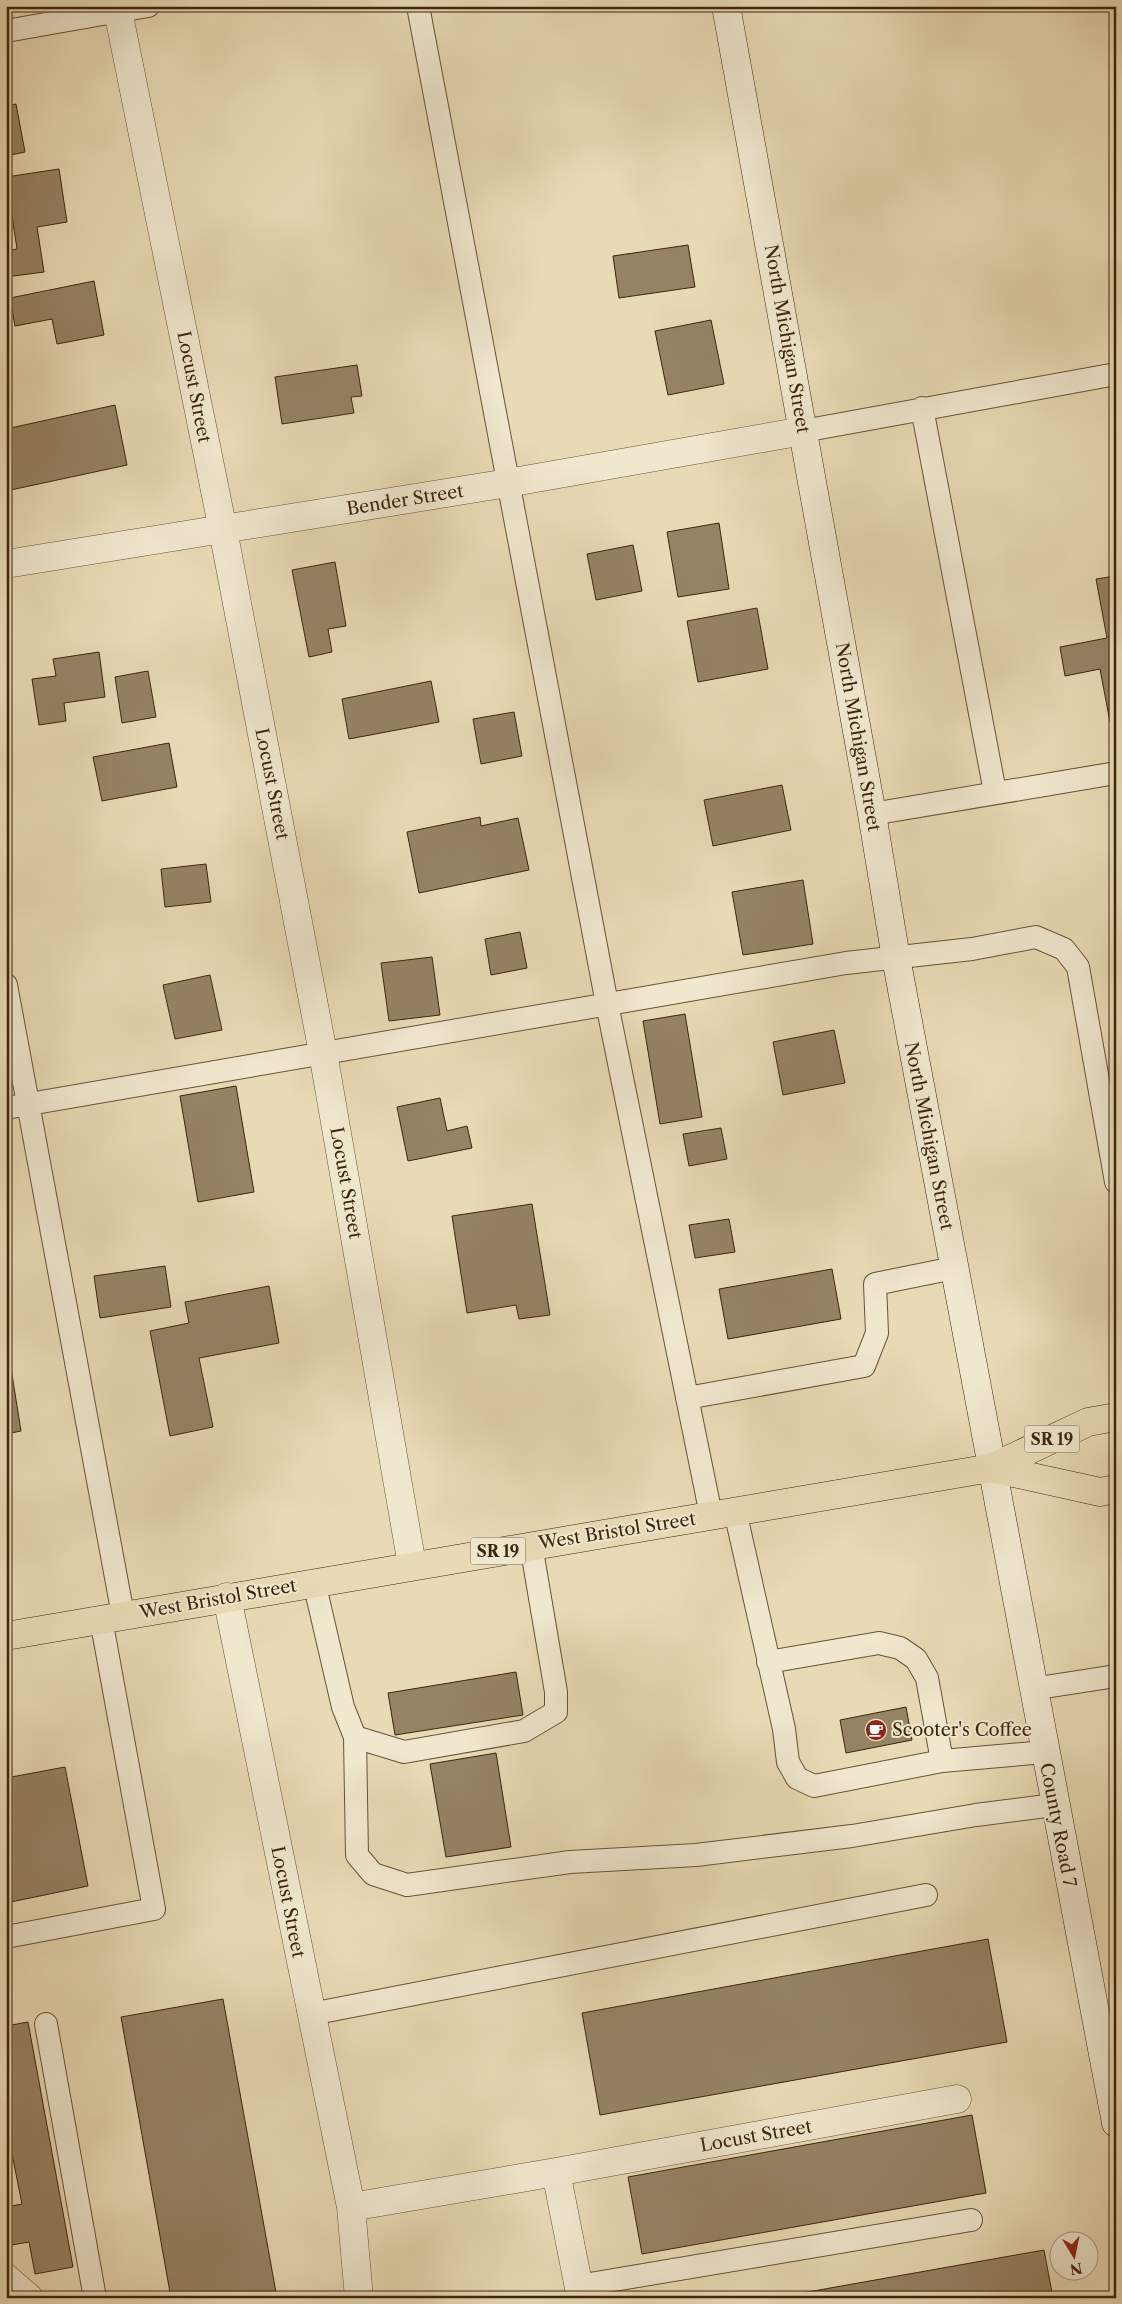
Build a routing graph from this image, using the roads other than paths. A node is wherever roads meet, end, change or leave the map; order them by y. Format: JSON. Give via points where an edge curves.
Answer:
{"nodes":[{"id":1,"x":148,"y":6,"type":"edge"},
{"id":2,"x":418,"y":6,"type":"edge"},
{"id":3,"x":726,"y":6,"type":"edge"},
{"id":4,"x":118,"y":9,"type":"edge"},
{"id":5,"x":6,"y":31,"type":"edge"},
{"id":6,"x":1116,"y":374,"type":"edge"},
{"id":7,"x":922,"y":408,"type":"junction"},
{"id":8,"x":803,"y":432,"type":"junction"},
{"id":9,"x":508,"y":483,"type":"junction"},
{"id":10,"x":224,"y":530,"type":"junction"},
{"id":11,"x":6,"y":564,"type":"edge"},
{"id":12,"x":1116,"y":773,"type":"edge"},
{"id":13,"x":995,"y":792,"type":"junction"},
{"id":14,"x":872,"y":814,"type":"junction"},
{"id":15,"x":896,"y":958,"type":"junction"},
{"id":16,"x":6,"y":985,"type":"edge"},
{"id":17,"x":607,"y":1004,"type":"junction"},
{"id":18,"x":323,"y":1053,"type":"junction"},
{"id":19,"x":29,"y":1104,"type":"junction"},
{"id":20,"x":6,"y":1108,"type":"edge"},
{"id":21,"x":1116,"y":1182,"type":"edge"},
{"id":22,"x":954,"y":1268,"type":"junction"},
{"id":23,"x":687,"y":1398,"type":"junction"},
{"id":24,"x":1116,"y":1417,"type":"edge"},
{"id":25,"x":991,"y":1468,"type":"junction"},
{"id":26,"x":1116,"y":1489,"type":"edge"},
{"id":27,"x":723,"y":1513,"type":"junction"},
{"id":28,"x":531,"y":1545,"type":"junction"},
{"id":29,"x":412,"y":1565,"type":"junction"},
{"id":30,"x":314,"y":1582,"type":"junction"},
{"id":31,"x":227,"y":1597,"type":"junction"},
{"id":32,"x":112,"y":1617,"type":"junction"},
{"id":33,"x":6,"y":1636,"type":"edge"},
{"id":34,"x":768,"y":1662,"type":"junction"},
{"id":35,"x":1116,"y":1676,"type":"edge"},
{"id":36,"x":1032,"y":1689,"type":"junction"},
{"id":37,"x":355,"y":1737,"type":"junction"},
{"id":38,"x":1045,"y":1752,"type":"junction"},
{"id":39,"x":942,"y":1762,"type":"junction"},
{"id":40,"x":1054,"y":1805,"type":"junction"},
{"id":41,"x":926,"y":1895,"type":"dead end"},
{"id":42,"x":6,"y":1937,"type":"edge"},
{"id":43,"x":311,"y":2014,"type":"junction"},
{"id":44,"x":46,"y":2024,"type":"dead end"},
{"id":45,"x":1114,"y":2096,"type":"edge"},
{"id":46,"x":957,"y":2099,"type":"dead end"},
{"id":47,"x":1116,"y":2123,"type":"edge"},
{"id":48,"x":556,"y":2172,"type":"junction"},
{"id":49,"x":351,"y":2207,"type":"junction"},
{"id":50,"x":971,"y":2220,"type":"dead end"},
{"id":51,"x":6,"y":2278,"type":"edge"},
{"id":52,"x":580,"y":2292,"type":"edge"},
{"id":53,"x":29,"y":2298,"type":"edge"},
{"id":54,"x":95,"y":2298,"type":"edge"},
{"id":55,"x":359,"y":2298,"type":"edge"}],
"edges":[{"from":1,"to":4,"type":"lane"},
{"from":2,"to":9,"type":"lane"},
{"from":3,"to":8,"type":"street","name":"North Michigan Street"},
{"from":4,"to":5,"type":"lane"},
{"from":4,"to":10,"type":"street","name":"Locust Street"},
{"from":6,"to":7,"type":"lane"},
{"from":7,"to":8,"type":"lane"},
{"from":7,"to":13,"type":"lane"},
{"from":8,"to":9,"type":"street","name":"Bender Street"},
{"from":8,"to":14,"type":"street","name":"North Michigan Street"},
{"from":9,"to":10,"type":"street","name":"Bender Street"},
{"from":9,"to":17,"type":"lane"},
{"from":10,"to":11,"type":"street","name":"Bender Street"},
{"from":10,"to":18,"type":"street","name":"Locust Street"},
{"from":12,"to":13,"type":"lane"},
{"from":13,"to":14,"type":"lane"},
{"from":14,"to":15,"type":"street","name":"North Michigan Street"},
{"from":15,"to":17,"type":"lane","via":[[846,963]]},
{"from":15,"to":21,"type":"lane","via":[[1036,937],[1064,950],[1078,968]]},
{"from":15,"to":22,"type":"street","name":"North Michigan Street"},
{"from":16,"to":19,"type":"lane"},
{"from":17,"to":18,"type":"lane"},
{"from":17,"to":23,"type":"lane"},
{"from":18,"to":19,"type":"lane"},
{"from":18,"to":29,"type":"street","name":"Locust Street"},
{"from":19,"to":20,"type":"lane"},
{"from":19,"to":32,"type":"lane"},
{"from":22,"to":23,"type":"lane","via":[[875,1284],[877,1333],[864,1366]]},
{"from":22,"to":25,"type":"street","name":"North Michigan Street"},
{"from":23,"to":27,"type":"lane"},
{"from":24,"to":25,"type":"main road","name":"West Bristol Street","number":"SR 19","via":[[1088,1422]]},
{"from":25,"to":26,"type":"main road","name":"West Bristol Street","number":"SR 19","via":[[1100,1492]]},
{"from":25,"to":27,"type":"main road","name":"West Bristol Street","number":"SR 19"},
{"from":25,"to":36,"type":"street","name":"County Road 7"},
{"from":27,"to":28,"type":"main road","name":"West Bristol Street","number":"SR 19"},
{"from":27,"to":34,"type":"lane"},
{"from":28,"to":29,"type":"main road","name":"West Bristol Street","number":"SR 19"},
{"from":28,"to":37,"type":"lane","via":[[556,1692],[556,1712],[524,1731],[404,1752]]},
{"from":29,"to":30,"type":"main road","name":"West Bristol Street","number":"SR 19"},
{"from":30,"to":31,"type":"main road","name":"West Bristol Street","number":"SR 19"},
{"from":30,"to":37,"type":"lane","via":[[343,1707]]},
{"from":31,"to":32,"type":"main road","name":"West Bristol Street","number":"SR 19"},
{"from":31,"to":43,"type":"street","name":"Locust Street"},
{"from":32,"to":33,"type":"main road","name":"West Bristol Street","number":"SR 19"},
{"from":32,"to":42,"type":"lane","via":[[154,1909]]},
{"from":34,"to":39,"type":"lane","via":[[879,1643],[900,1648],[916,1659],[928,1678]]},
{"from":34,"to":39,"type":"lane","via":[[784,1729],[788,1762],[797,1778],[814,1786]]},
{"from":35,"to":36,"type":"lane"},
{"from":36,"to":38,"type":"street","name":"County Road 7"},
{"from":37,"to":40,"type":"lane","via":[[358,1855],[373,1874],[407,1885],[570,1862],[696,1855],[842,1837]]},
{"from":38,"to":39,"type":"lane"},
{"from":38,"to":40,"type":"street","name":"County Road 7"},
{"from":40,"to":45,"type":"street","name":"County Road 7"},
{"from":41,"to":43,"type":"lane"},
{"from":43,"to":49,"type":"street","name":"Locust Street"},
{"from":44,"to":54,"type":"lane"},
{"from":45,"to":47,"type":"street","name":"County Road 7"},
{"from":46,"to":48,"type":"street","name":"Locust Street"},
{"from":48,"to":49,"type":"street","name":"Locust Street"},
{"from":48,"to":52,"type":"street"},
{"from":49,"to":55,"type":"street","name":"Locust Street"},
{"from":50,"to":52,"type":"lane"},
{"from":51,"to":53,"type":"street"}]}
